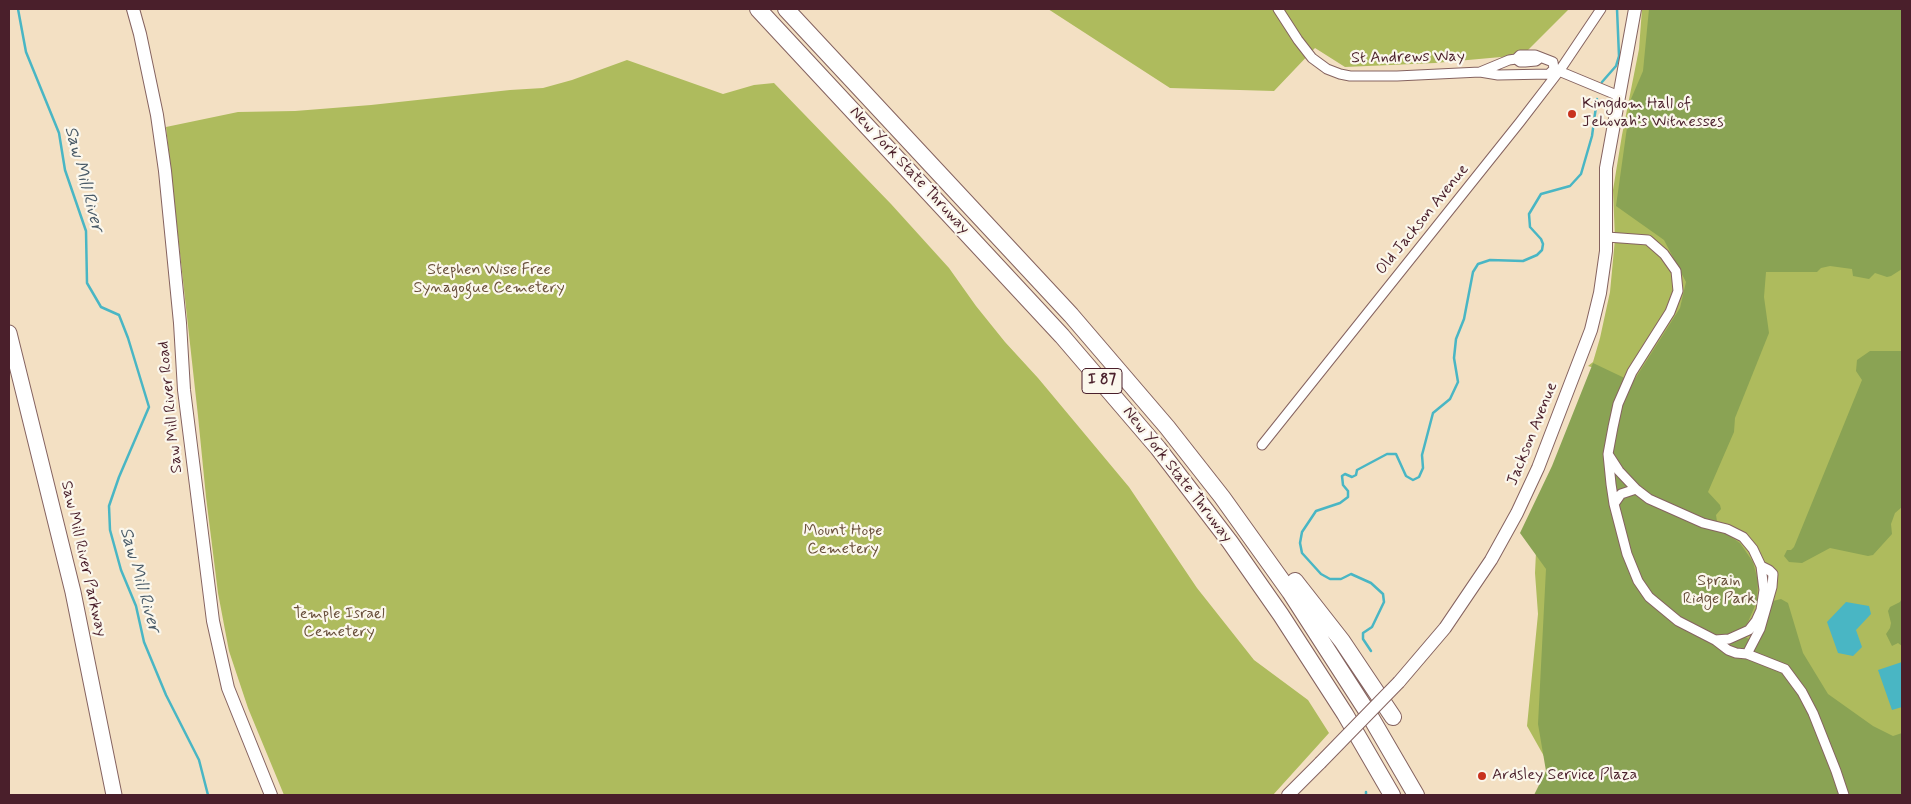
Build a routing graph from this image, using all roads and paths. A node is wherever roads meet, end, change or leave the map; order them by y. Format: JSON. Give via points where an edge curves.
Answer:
{"nodes":[{"id":1,"x":133,"y":9,"type":"edge"},
{"id":2,"x":758,"y":9,"type":"edge"},
{"id":3,"x":786,"y":9,"type":"edge"},
{"id":4,"x":1278,"y":9,"type":"edge"},
{"id":5,"x":1601,"y":9,"type":"edge"},
{"id":6,"x":1635,"y":9,"type":"edge"},
{"id":7,"x":1516,"y":60,"type":"junction"},
{"id":8,"x":1538,"y":60,"type":"junction"},
{"id":9,"x":1557,"y":70,"type":"junction"},
{"id":10,"x":1480,"y":72,"type":"junction"},
{"id":11,"x":1517,"y":74,"type":"junction"},
{"id":12,"x":1536,"y":74,"type":"junction"},
{"id":13,"x":1619,"y":96,"type":"junction"},
{"id":14,"x":1607,"y":237,"type":"junction"},
{"id":15,"x":9,"y":333,"type":"edge"},
{"id":16,"x":9,"y":374,"type":"edge"},
{"id":17,"x":1262,"y":445,"type":"dead end"},
{"id":18,"x":1608,"y":454,"type":"junction"},
{"id":19,"x":1636,"y":489,"type":"junction"},
{"id":20,"x":1222,"y":497,"type":"junction"},
{"id":21,"x":1614,"y":504,"type":"junction"},
{"id":22,"x":1761,"y":566,"type":"junction"},
{"id":23,"x":1715,"y":640,"type":"junction"},
{"id":24,"x":1747,"y":654,"type":"junction"},
{"id":25,"x":1393,"y":717,"type":"dead end"},
{"id":26,"x":104,"y":795,"type":"edge"},
{"id":27,"x":114,"y":795,"type":"edge"},
{"id":28,"x":271,"y":795,"type":"edge"},
{"id":29,"x":1288,"y":795,"type":"edge"},
{"id":30,"x":1392,"y":795,"type":"edge"},
{"id":31,"x":1416,"y":795,"type":"edge"},
{"id":32,"x":1844,"y":795,"type":"edge"}],
"edges":[{"from":1,"to":28,"type":"main road","name":"Saw Mill River Road","via":[[157,115],[165,172],[184,390],[213,621],[228,688]]},
{"from":2,"to":30,"type":"highway","name":"New York State Thruway","number":"I 87","via":[[1055,328],[1158,448],[1281,615],[1345,714]]},
{"from":3,"to":20,"type":"highway","name":"New York State Thruway","number":"I 87","via":[[1091,337]]},
{"from":4,"to":10,"type":"street","name":"St Andrews Way","via":[[1312,58],[1340,74],[1397,76]]},
{"from":5,"to":9,"type":"street","name":"Old Jackson Avenue"},
{"from":6,"to":13,"type":"main road","name":"Jackson Avenue"},
{"from":7,"to":8,"type":"street","name":"St Andrews Way","via":[[1520,56],[1536,56]]},
{"from":7,"to":10,"type":"street","name":"St Andrews Way"},
{"from":7,"to":11,"type":"street"},
{"from":8,"to":9,"type":"street","via":[[1553,62]]},
{"from":8,"to":12,"type":"street"},
{"from":9,"to":12,"type":"street","name":"St Andrews Way"},
{"from":9,"to":13,"type":"street"},
{"from":9,"to":17,"type":"street","name":"Old Jackson Avenue","via":[[1514,130]]},
{"from":10,"to":11,"type":"street","name":"St Andrews Way"},
{"from":11,"to":12,"type":"street","name":"St Andrews Way"},
{"from":13,"to":14,"type":"main road","name":"Jackson Avenue","via":[[1606,168]]},
{"from":14,"to":18,"type":"street","via":[[1648,240],[1676,271],[1678,291],[1670,312],[1632,372],[1618,404]]},
{"from":14,"to":29,"type":"main road","name":"Jackson Avenue","bridge":true,"via":[[1600,293],[1591,330],[1534,477],[1486,567],[1445,628],[1399,682]]},
{"from":15,"to":27,"type":"highway","name":"Saw Mill River Parkway","via":[[73,592]]},
{"from":16,"to":26,"type":"highway","name":"Saw Mill River Parkway","via":[[64,594]]},
{"from":18,"to":19,"type":"street"},
{"from":18,"to":21,"type":"street"},
{"from":19,"to":21,"type":"street","via":[[1621,494]]},
{"from":19,"to":22,"type":"street","via":[[1649,499],[1743,537]]},
{"from":20,"to":25,"type":"highway","via":[[1325,619]]},
{"from":20,"to":31,"type":"highway","name":"New York State Thruway","number":"I 87","via":[[1334,657]]},
{"from":21,"to":23,"type":"street","via":[[1627,554],[1638,581],[1649,597],[1678,621]]},
{"from":22,"to":23,"type":"street","via":[[1764,590],[1756,621],[1749,630],[1722,641]]},
{"from":22,"to":24,"type":"street","via":[[1773,574],[1772,587],[1760,629]]},
{"from":23,"to":24,"type":"street","via":[[1728,650]]},
{"from":24,"to":32,"type":"street","via":[[1785,669],[1802,692]]}]}
